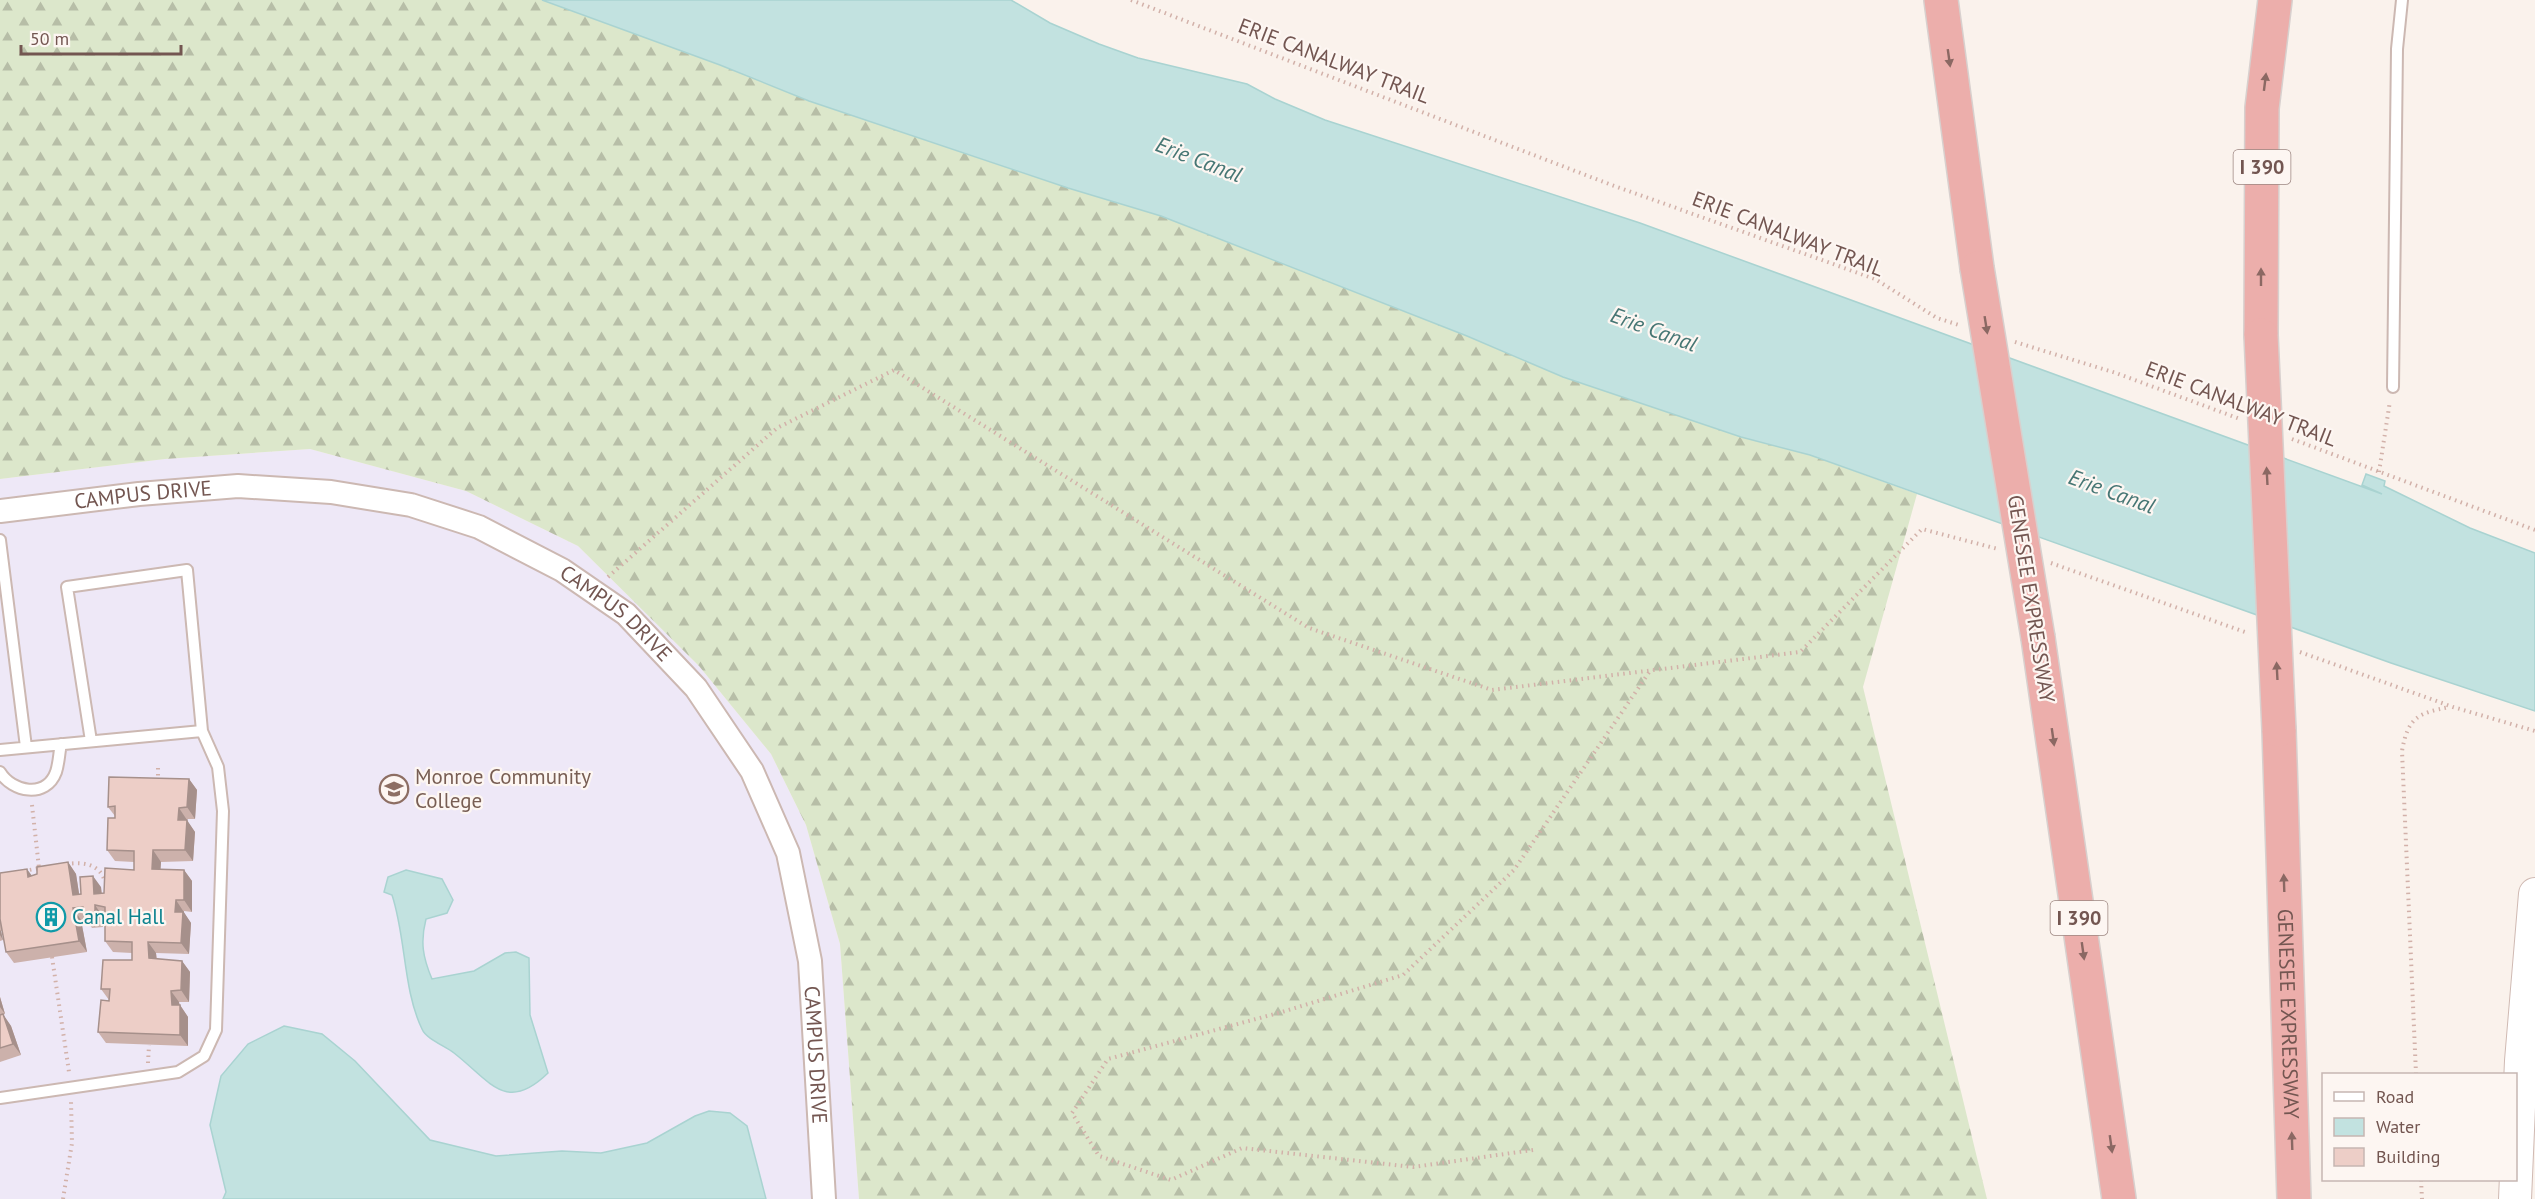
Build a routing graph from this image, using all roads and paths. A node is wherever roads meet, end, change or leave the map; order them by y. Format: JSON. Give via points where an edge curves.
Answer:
{"nodes":[{"id":1,"x":1131,"y":0,"type":"edge"},
{"id":2,"x":1941,"y":0,"type":"edge"},
{"id":3,"x":2275,"y":0,"type":"edge"},
{"id":4,"x":2402,"y":0,"type":"edge"},
{"id":5,"x":1970,"y":328,"type":"dead end"},
{"id":6,"x":2004,"y":338,"type":"dead end"},
{"id":7,"x":2393,"y":387,"type":"joint"},
{"id":8,"x":2248,"y":422,"type":"dead end"},
{"id":9,"x":2281,"y":435,"type":"dead end"},
{"id":10,"x":2379,"y":471,"type":"junction"},
{"id":11,"x":0,"y":510,"type":"edge"},
{"id":12,"x":2535,"y":530,"type":"edge"},
{"id":13,"x":0,"y":540,"type":"edge"},
{"id":14,"x":2001,"y":550,"type":"dead end"},
{"id":15,"x":2047,"y":562,"type":"dead end"},
{"id":16,"x":593,"y":591,"type":"junction"},
{"id":17,"x":2250,"y":633,"type":"dead end"},
{"id":18,"x":2295,"y":650,"type":"dead end"},
{"id":19,"x":1651,"y":671,"type":"junction"},
{"id":20,"x":2452,"y":707,"type":"junction"},
{"id":21,"x":202,"y":731,"type":"junction"},
{"id":22,"x":2535,"y":731,"type":"edge"},
{"id":23,"x":91,"y":741,"type":"junction"},
{"id":24,"x":61,"y":744,"type":"junction"},
{"id":25,"x":26,"y":747,"type":"junction"},
{"id":26,"x":0,"y":750,"type":"edge"},
{"id":27,"x":158,"y":768,"type":"dead end"},
{"id":28,"x":0,"y":772,"type":"edge"},
{"id":29,"x":159,"y":789,"type":"edge"},
{"id":30,"x":32,"y":805,"type":"dead end"},
{"id":31,"x":61,"y":865,"type":"edge"},
{"id":32,"x":50,"y":867,"type":"edge"},
{"id":33,"x":39,"y":868,"type":"junction"},
{"id":34,"x":20,"y":872,"type":"edge"},
{"id":35,"x":105,"y":888,"type":"edge"},
{"id":36,"x":2535,"y":894,"type":"edge"},
{"id":37,"x":52,"y":957,"type":"edge"},
{"id":38,"x":2416,"y":1073,"type":"edge"},
{"id":39,"x":69,"y":1076,"type":"dead end"},
{"id":40,"x":71,"y":1097,"type":"dead end"},
{"id":41,"x":0,"y":1098,"type":"edge"},
{"id":42,"x":1533,"y":1150,"type":"dead end"},
{"id":43,"x":2517,"y":1153,"type":"edge"},
{"id":44,"x":2421,"y":1181,"type":"edge"},
{"id":45,"x":2516,"y":1181,"type":"edge"},
{"id":46,"x":63,"y":1199,"type":"edge"},
{"id":47,"x":824,"y":1199,"type":"edge"},
{"id":48,"x":2119,"y":1199,"type":"edge"},
{"id":49,"x":2294,"y":1199,"type":"edge"},
{"id":50,"x":2421,"y":1199,"type":"edge"},
{"id":51,"x":2515,"y":1199,"type":"edge"}],
"edges":[{"from":1,"to":5,"type":"path","name":"ERIE CANALWAY TRAIL","via":[[1609,184],[1875,279],[1937,318]]},
{"from":2,"to":48,"type":"highway","name":"GENESEE EXPRESSWAY","number":"I 390","one_way":true,"bridge":true,"via":[[1977,268],[2038,638]]},
{"from":49,"to":3,"type":"highway","name":"GENESEE EXPRESSWAY","number":"I 390","one_way":true,"bridge":true,"via":[[2279,730],[2260,335],[2262,108]]},
{"from":4,"to":7,"type":"lane","via":[[2397,49]]},
{"from":6,"to":8,"type":"path","name":"ERIE CANALWAY TRAIL","via":[[2116,373]]},
{"from":7,"to":10,"type":"path"},
{"from":9,"to":10,"type":"path","name":"ERIE CANALWAY TRAIL"},
{"from":10,"to":12,"type":"path","name":"ERIE CANALWAY TRAIL"},
{"from":11,"to":16,"type":"street","name":"CAMPUS DRIVE","via":[[238,486],[332,492],[411,505],[479,527],[562,570]]},
{"from":13,"to":25,"type":"lane"},
{"from":14,"to":19,"type":"path","via":[[1922,529],[1800,652]]},
{"from":15,"to":17,"type":"path"},
{"from":16,"to":19,"type":"path","via":[[777,428],[894,370],[1309,628],[1492,690]]},
{"from":16,"to":47,"type":"street","name":"CAMPUS DRIVE","via":[[626,614],[696,688],[752,771],[788,853],[810,961]]},
{"from":18,"to":20,"type":"path"},
{"from":19,"to":42,"type":"path","via":[[1514,870],[1403,975],[1108,1059],[1072,1113],[1099,1156],[1171,1180],[1242,1148],[1413,1167]]},
{"from":20,"to":22,"type":"path"},
{"from":20,"to":38,"type":"path","via":[[2424,712],[2406,728],[2402,751]]},
{"from":21,"to":23,"type":"lane"},
{"from":21,"to":23,"type":"lane","via":[[187,570],[67,587]]},
{"from":21,"to":41,"type":"lane","via":[[218,768],[223,811],[216,1030],[204,1056],[178,1072]]},
{"from":23,"to":24,"type":"lane"},
{"from":24,"to":25,"type":"lane"},
{"from":24,"to":28,"type":"lane","via":[[55,774],[39,789],[21,790],[6,782]]},
{"from":25,"to":26,"type":"lane"},
{"from":27,"to":29,"type":"path"},
{"from":30,"to":33,"type":"path"},
{"from":31,"to":35,"type":"path","via":[[83,862],[99,870]]},
{"from":32,"to":33,"type":"path"},
{"from":33,"to":34,"type":"path"},
{"from":36,"to":43,"type":"street"},
{"from":37,"to":39,"type":"path"},
{"from":40,"to":46,"type":"path","via":[[72,1143]]},
{"from":44,"to":50,"type":"path"},
{"from":45,"to":51,"type":"street"}]}
